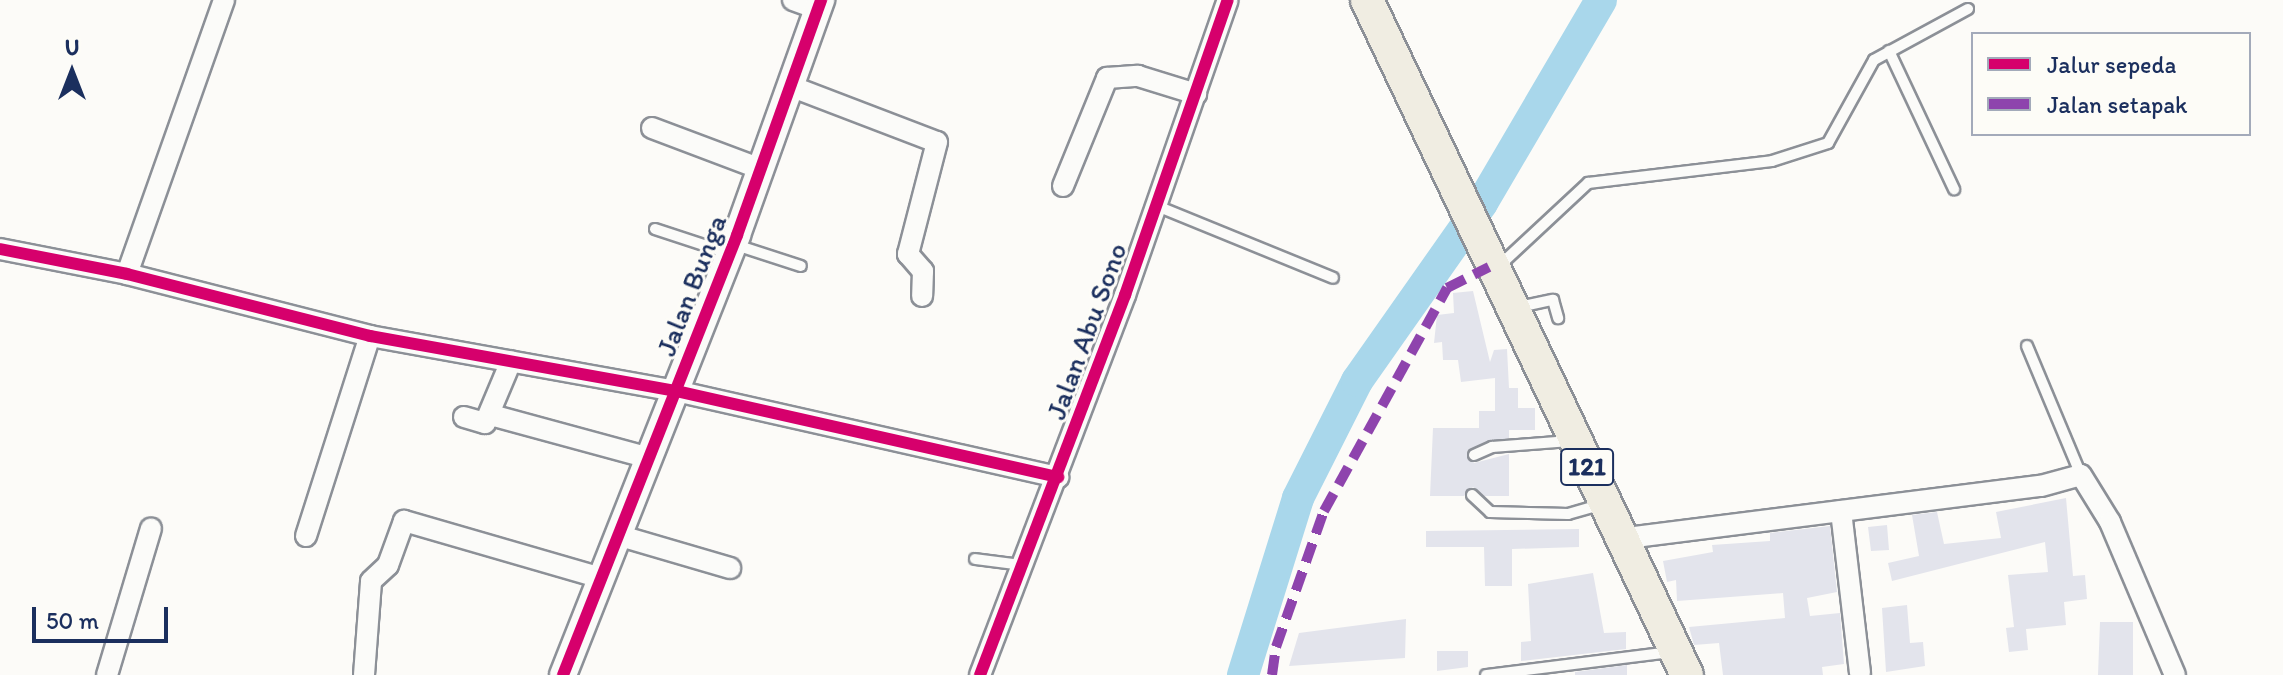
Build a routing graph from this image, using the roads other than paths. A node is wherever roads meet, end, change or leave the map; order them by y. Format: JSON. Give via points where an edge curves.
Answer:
{"nodes":[{"id":1,"x":224,"y":0,"type":"edge"},
{"id":2,"x":793,"y":0,"type":"edge"},
{"id":3,"x":1228,"y":0,"type":"edge"},
{"id":4,"x":1367,"y":0,"type":"edge"},
{"id":5,"x":820,"y":4,"type":"edge"},
{"id":6,"x":1968,"y":9,"type":"dead end"},
{"id":7,"x":1889,"y":51,"type":"junction"},
{"id":8,"x":790,"y":86,"type":"junction"},
{"id":9,"x":1196,"y":94,"type":"junction"},
{"id":10,"x":652,"y":128,"type":"dead end"},
{"id":11,"x":761,"y":169,"type":"junction"},
{"id":12,"x":1063,"y":186,"type":"dead end"},
{"id":13,"x":1954,"y":189,"type":"dead end"},
{"id":14,"x":1157,"y":206,"type":"junction"},
{"id":15,"x":655,"y":229,"type":"dead end"},
{"id":16,"x":0,"y":249,"type":"edge"},
{"id":17,"x":732,"y":249,"type":"junction"},
{"id":18,"x":801,"y":266,"type":"dead end"},
{"id":19,"x":1489,"y":267,"type":"junction"},
{"id":20,"x":127,"y":274,"type":"junction"},
{"id":21,"x":1333,"y":278,"type":"dead end"},
{"id":22,"x":922,"y":296,"type":"dead end"},
{"id":23,"x":1509,"y":309,"type":"junction"},
{"id":24,"x":1558,"y":318,"type":"dead end"},
{"id":25,"x":370,"y":336,"type":"junction"},
{"id":26,"x":2027,"y":346,"type":"dead end"},
{"id":27,"x":511,"y":361,"type":"junction"},
{"id":28,"x":676,"y":391,"type":"junction"},
{"id":29,"x":491,"y":415,"type":"junction"},
{"id":30,"x":464,"y":417,"type":"dead end"},
{"id":31,"x":1574,"y":441,"type":"junction"},
{"id":32,"x":1474,"y":455,"type":"dead end"},
{"id":33,"x":649,"y":458,"type":"junction"},
{"id":34,"x":2081,"y":475,"type":"junction"},
{"id":35,"x":1058,"y":477,"type":"junction"},
{"id":36,"x":1472,"y":495,"type":"dead end"},
{"id":37,"x":1604,"y":504,"type":"junction"},
{"id":38,"x":1841,"y":511,"type":"junction"},
{"id":39,"x":151,"y":528,"type":"dead end"},
{"id":40,"x":617,"y":535,"type":"junction"},
{"id":41,"x":306,"y":536,"type":"dead end"},
{"id":42,"x":1619,"y":539,"type":"junction"},
{"id":43,"x":975,"y":559,"type":"dead end"},
{"id":44,"x":1022,"y":565,"type":"junction"},
{"id":45,"x":730,"y":568,"type":"dead end"},
{"id":46,"x":598,"y":577,"type":"junction"},
{"id":47,"x":1681,"y":663,"type":"edge"},
{"id":48,"x":1860,"y":673,"type":"edge"},
{"id":49,"x":107,"y":675,"type":"edge"},
{"id":50,"x":364,"y":675,"type":"edge"},
{"id":51,"x":563,"y":675,"type":"edge"},
{"id":52,"x":980,"y":675,"type":"edge"},
{"id":53,"x":1486,"y":675,"type":"edge"},
{"id":54,"x":2175,"y":675,"type":"edge"}],
"edges":[{"from":1,"to":20,"type":"street"},
{"from":2,"to":5,"type":"street"},
{"from":3,"to":9,"type":"street","name":"Jalan Abu Sono"},
{"from":4,"to":19,"type":"main road","number":"121"},
{"from":5,"to":8,"type":"street","name":"Jalan Bunga"},
{"from":6,"to":7,"type":"lane"},
{"from":7,"to":13,"type":"lane"},
{"from":7,"to":19,"type":"lane","via":[[1859,80],[1845,120],[1828,143],[1772,161],[1588,183]]},
{"from":8,"to":11,"type":"street","name":"Jalan Bunga"},
{"from":8,"to":22,"type":"street","via":[[937,142],[908,254],[923,271]]},
{"from":9,"to":12,"type":"street","via":[[1138,76],[1107,78]]},
{"from":9,"to":14,"type":"street","name":"Jalan Abu Sono"},
{"from":10,"to":11,"type":"street"},
{"from":11,"to":17,"type":"street","name":"Jalan Bunga"},
{"from":14,"to":21,"type":"lane"},
{"from":14,"to":35,"type":"street","name":"Jalan Abu Sono"},
{"from":15,"to":17,"type":"lane"},
{"from":16,"to":20,"type":"street"},
{"from":17,"to":18,"type":"lane"},
{"from":17,"to":28,"type":"street","name":"Jalan Bunga"},
{"from":19,"to":23,"type":"main road","number":"121"},
{"from":20,"to":25,"type":"street"},
{"from":23,"to":24,"type":"lane","via":[[1553,300]]},
{"from":23,"to":31,"type":"main road","number":"121"},
{"from":25,"to":27,"type":"street"},
{"from":25,"to":41,"type":"street"},
{"from":26,"to":34,"type":"lane"},
{"from":27,"to":28,"type":"street"},
{"from":27,"to":29,"type":"street"},
{"from":28,"to":33,"type":"street","name":"Jalan Bunga"},
{"from":28,"to":35,"type":"street"},
{"from":29,"to":30,"type":"street","via":[[485,423]]},
{"from":29,"to":33,"type":"street"},
{"from":31,"to":32,"type":"lane","via":[[1492,447]]},
{"from":31,"to":37,"type":"main road","number":"121"},
{"from":33,"to":40,"type":"street","name":"Jalan Bunga"},
{"from":34,"to":38,"type":"street"},
{"from":34,"to":54,"type":"street","via":[[2110,522]]},
{"from":35,"to":44,"type":"street","name":"Jalan Abu Sono"},
{"from":36,"to":37,"type":"lane","via":[[1490,512],[1568,514]]},
{"from":37,"to":42,"type":"main road","number":"121"},
{"from":38,"to":42,"type":"street"},
{"from":38,"to":48,"type":"street"},
{"from":39,"to":49,"type":"street"},
{"from":40,"to":45,"type":"street"},
{"from":40,"to":46,"type":"street","name":"Jalan Bunga"},
{"from":42,"to":47,"type":"main road","number":"121"},
{"from":43,"to":44,"type":"lane"},
{"from":44,"to":52,"type":"street","name":"Jalan Abu Sono"},
{"from":46,"to":50,"type":"street","via":[[404,521],[388,565],[371,581]]},
{"from":46,"to":51,"type":"street","name":"Jalan Bunga"},
{"from":47,"to":53,"type":"lane"}]}
